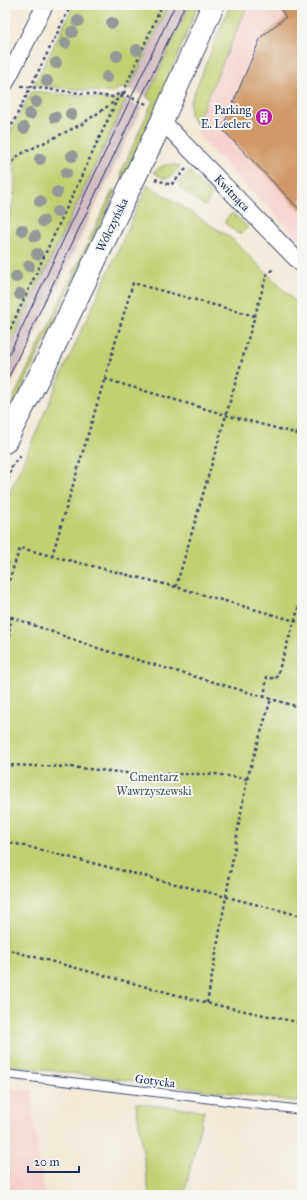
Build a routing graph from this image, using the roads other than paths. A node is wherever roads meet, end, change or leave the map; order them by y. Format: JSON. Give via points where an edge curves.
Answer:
{"nodes":[{"id":1,"x":45,"y":5,"type":"edge"},
{"id":2,"x":214,"y":5,"type":"edge"},
{"id":3,"x":11,"y":85,"type":"edge"},
{"id":4,"x":156,"y":113,"type":"junction"},
{"id":5,"x":302,"y":265,"type":"edge"},
{"id":6,"x":5,"y":442,"type":"edge"},
{"id":7,"x":5,"y":1074,"type":"edge"},
{"id":8,"x":302,"y":1110,"type":"edge"}],
"edges":[{"from":1,"to":3,"type":"street"},
{"from":2,"to":4,"type":"main road","name":"Wólczyńska"},
{"from":4,"to":5,"type":"street","name":"Kwitnąca"},
{"from":4,"to":6,"type":"main road","name":"Wólczyńska","via":[[49,357]]},
{"from":7,"to":8,"type":"lane","name":"Gotycka"}]}
